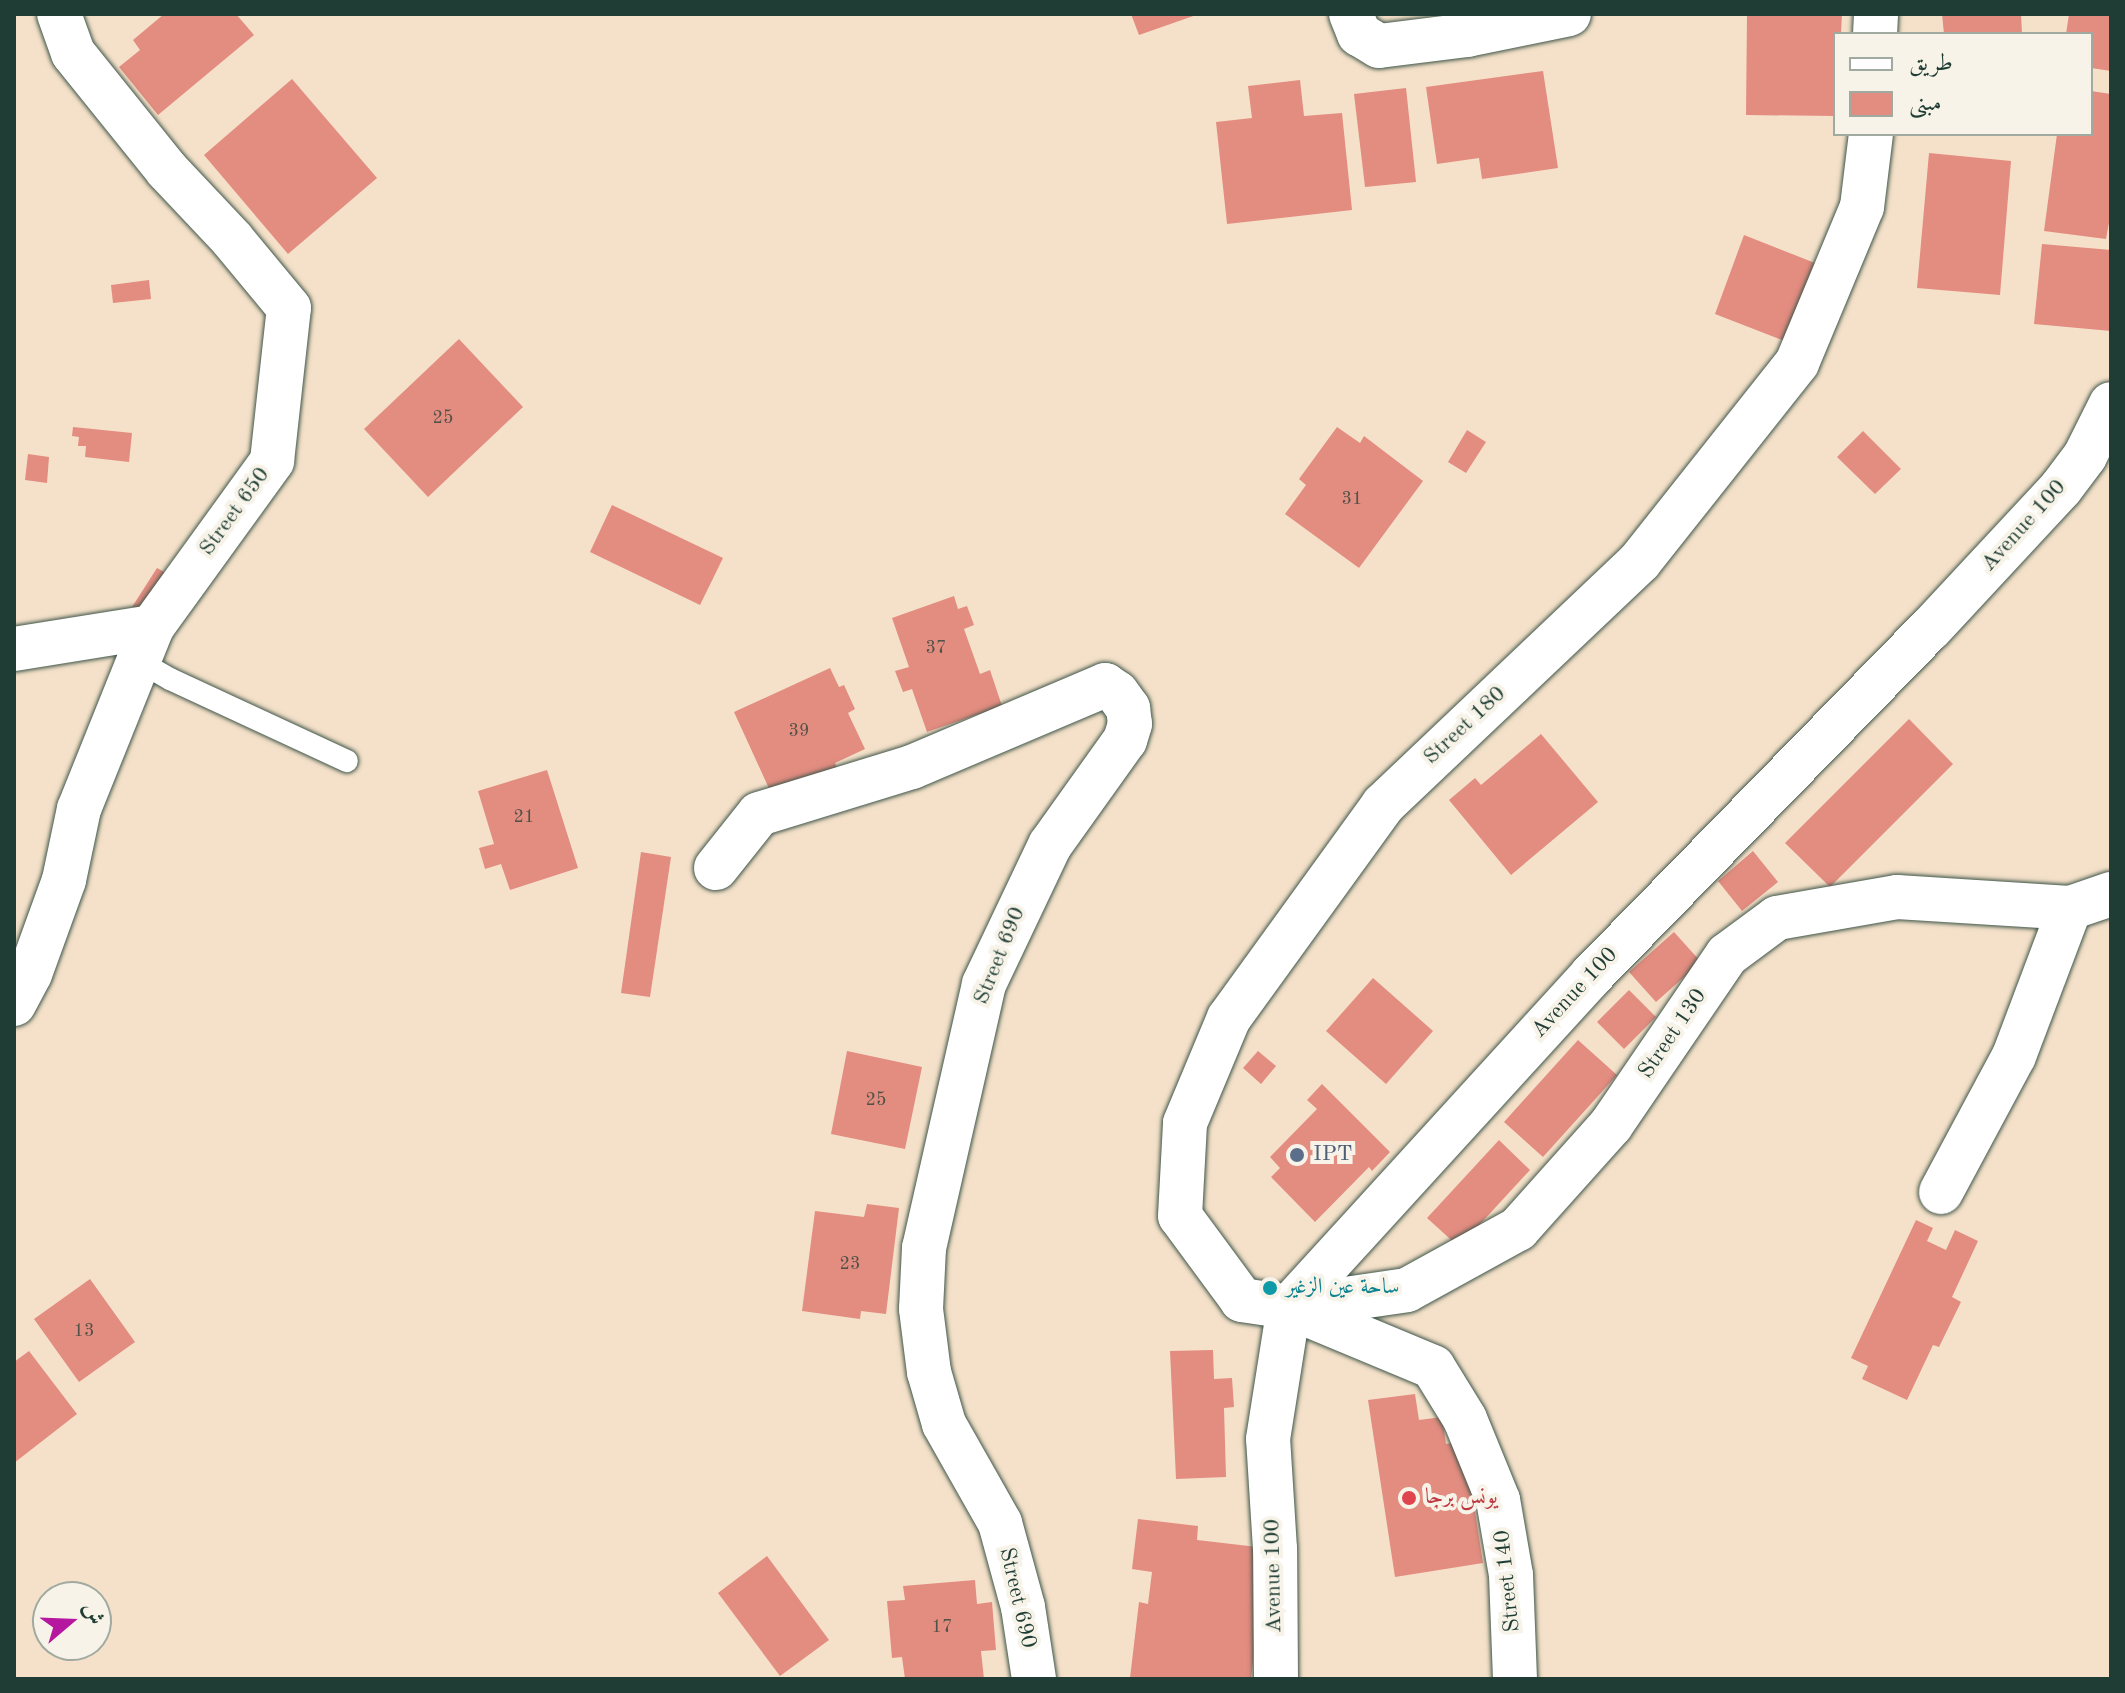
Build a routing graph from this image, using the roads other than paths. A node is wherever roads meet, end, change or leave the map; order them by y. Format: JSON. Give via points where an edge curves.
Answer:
{"nodes":[{"id":1,"x":59,"y":14,"type":"edge"},
{"id":2,"x":1351,"y":14,"type":"edge"},
{"id":3,"x":1569,"y":14,"type":"edge"},
{"id":4,"x":1871,"y":136,"type":"edge"},
{"id":5,"x":2111,"y":404,"type":"edge"},
{"id":6,"x":145,"y":643,"type":"junction"},
{"id":7,"x":14,"y":649,"type":"edge"},
{"id":8,"x":347,"y":761,"type":"dead end"},
{"id":9,"x":716,"y":868,"type":"dead end"},
{"id":10,"x":2111,"y":894,"type":"edge"},
{"id":11,"x":2070,"y":908,"type":"junction"},
{"id":12,"x":19,"y":981,"type":"edge"},
{"id":13,"x":1941,"y":1192,"type":"dead end"},
{"id":14,"x":1289,"y":1307,"type":"junction"},
{"id":15,"x":1034,"y":1679,"type":"edge"},
{"id":16,"x":1276,"y":1679,"type":"edge"},
{"id":17,"x":1515,"y":1679,"type":"edge"}],
"edges":[{"from":1,"to":6,"type":"street","name":"Street 650","via":[[73,53],[289,308],[272,461]]},
{"from":2,"to":3,"type":"street","via":[[1359,34],[1379,46]]},
{"from":4,"to":14,"type":"street","name":"Street 180","via":[[1862,207],[1797,363],[1640,561],[1383,805],[1229,1018],[1185,1123],[1180,1216],[1242,1300]]},
{"from":5,"to":14,"type":"street","name":"Avenue 100","via":[[2085,456],[2061,488],[1592,975]]},
{"from":6,"to":7,"type":"street"},
{"from":6,"to":8,"type":"lane","via":[[170,679]]},
{"from":6,"to":12,"type":"street","name":"Street 650","via":[[79,809],[64,880]]},
{"from":9,"to":15,"type":"street","name":"Street 690","via":[[759,814],[912,767],[1105,685],[1128,708],[1125,740],[1050,845],[984,984],[924,1248],[921,1309],[929,1372],[944,1424],[1000,1523],[1023,1607]]},
{"from":10,"to":11,"type":"street","name":"Street 130"},
{"from":11,"to":13,"type":"street","via":[[2014,1056]]},
{"from":11,"to":14,"type":"street","name":"Street 130","via":[[1897,897],[1777,918],[1727,955],[1611,1125],[1518,1229],[1407,1290]]},
{"from":14,"to":16,"type":"street","name":"Avenue 100","via":[[1268,1439]]},
{"from":14,"to":17,"type":"street","name":"Street 140","via":[[1433,1367],[1465,1419],[1498,1500],[1511,1575]]}]}
